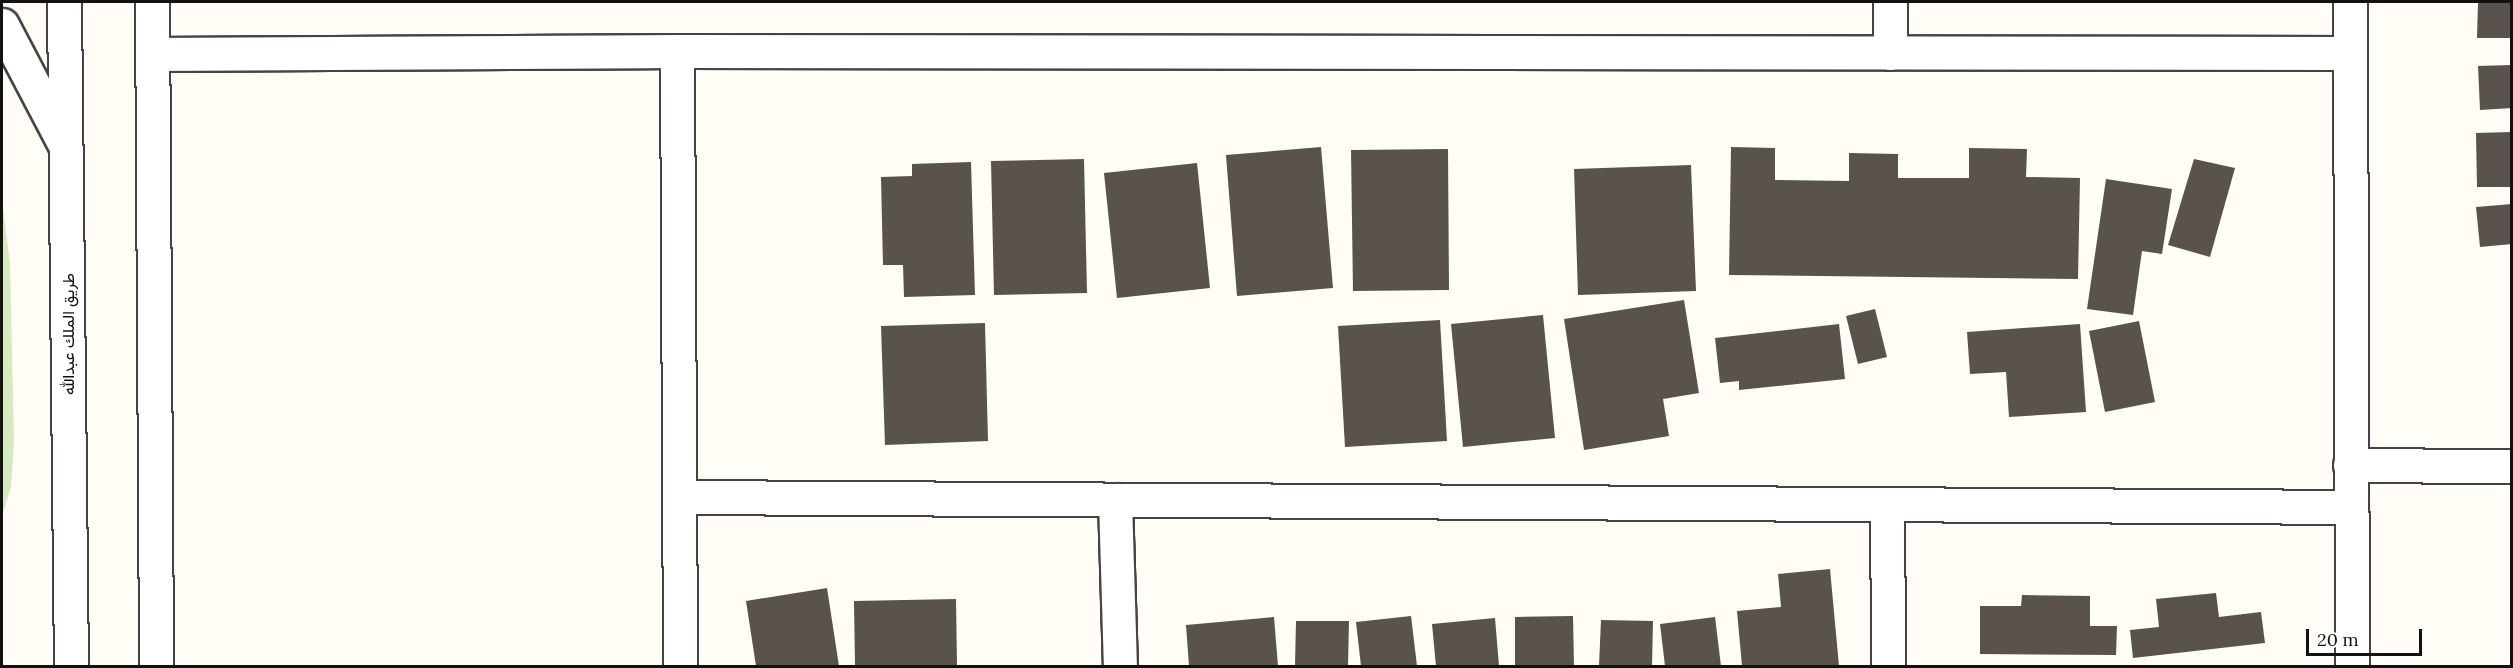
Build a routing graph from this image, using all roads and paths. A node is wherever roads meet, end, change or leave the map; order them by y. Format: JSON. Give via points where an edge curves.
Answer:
{"nodes":[{"id":1,"x":64,"y":2,"type":"edge"},
{"id":2,"x":152,"y":2,"type":"edge"},
{"id":3,"x":1890,"y":2,"type":"edge"},
{"id":4,"x":2350,"y":2,"type":"edge"},
{"id":5,"x":2,"y":25,"type":"edge"},
{"id":6,"x":677,"y":51,"type":"junction"},
{"id":7,"x":1890,"y":53,"type":"junction"},
{"id":8,"x":2350,"y":53,"type":"junction"},
{"id":9,"x":152,"y":54,"type":"junction"},
{"id":10,"x":66,"y":147,"type":"junction"},
{"id":11,"x":2350,"y":465,"type":"junction"},
{"id":12,"x":2511,"y":466,"type":"edge"},
{"id":13,"x":679,"y":497,"type":"junction"},
{"id":14,"x":1115,"y":500,"type":"junction"},
{"id":15,"x":1887,"y":504,"type":"junction"},
{"id":16,"x":2350,"y":507,"type":"junction"},
{"id":17,"x":70,"y":626,"type":"junction"},
{"id":18,"x":55,"y":666,"type":"edge"},
{"id":19,"x":70,"y":666,"type":"edge"},
{"id":20,"x":156,"y":666,"type":"edge"},
{"id":21,"x":680,"y":666,"type":"edge"},
{"id":22,"x":1120,"y":666,"type":"edge"},
{"id":23,"x":1888,"y":666,"type":"edge"},
{"id":24,"x":2352,"y":666,"type":"edge"}],
"edges":[{"from":1,"to":10,"type":"street","name":"طريق الملك عبدالله"},
{"from":2,"to":9,"type":"street"},
{"from":3,"to":7,"type":"street"},
{"from":4,"to":8,"type":"street"},
{"from":5,"to":10,"type":"street"},
{"from":6,"to":7,"type":"street"},
{"from":6,"to":9,"type":"street"},
{"from":6,"to":13,"type":"street"},
{"from":7,"to":8,"type":"street"},
{"from":8,"to":11,"type":"street"},
{"from":9,"to":20,"type":"street"},
{"from":10,"to":17,"type":"street","name":"طريق الملك عبدالله"},
{"from":11,"to":12,"type":"street"},
{"from":11,"to":16,"type":"street"},
{"from":13,"to":14,"type":"street"},
{"from":13,"to":21,"type":"street"},
{"from":14,"to":15,"type":"street"},
{"from":14,"to":22,"type":"street"},
{"from":15,"to":16,"type":"street"},
{"from":15,"to":23,"type":"street"},
{"from":16,"to":24,"type":"street"},
{"from":17,"to":18,"type":"street"},
{"from":17,"to":19,"type":"street","name":"طريق الملك عبدالله"}]}
